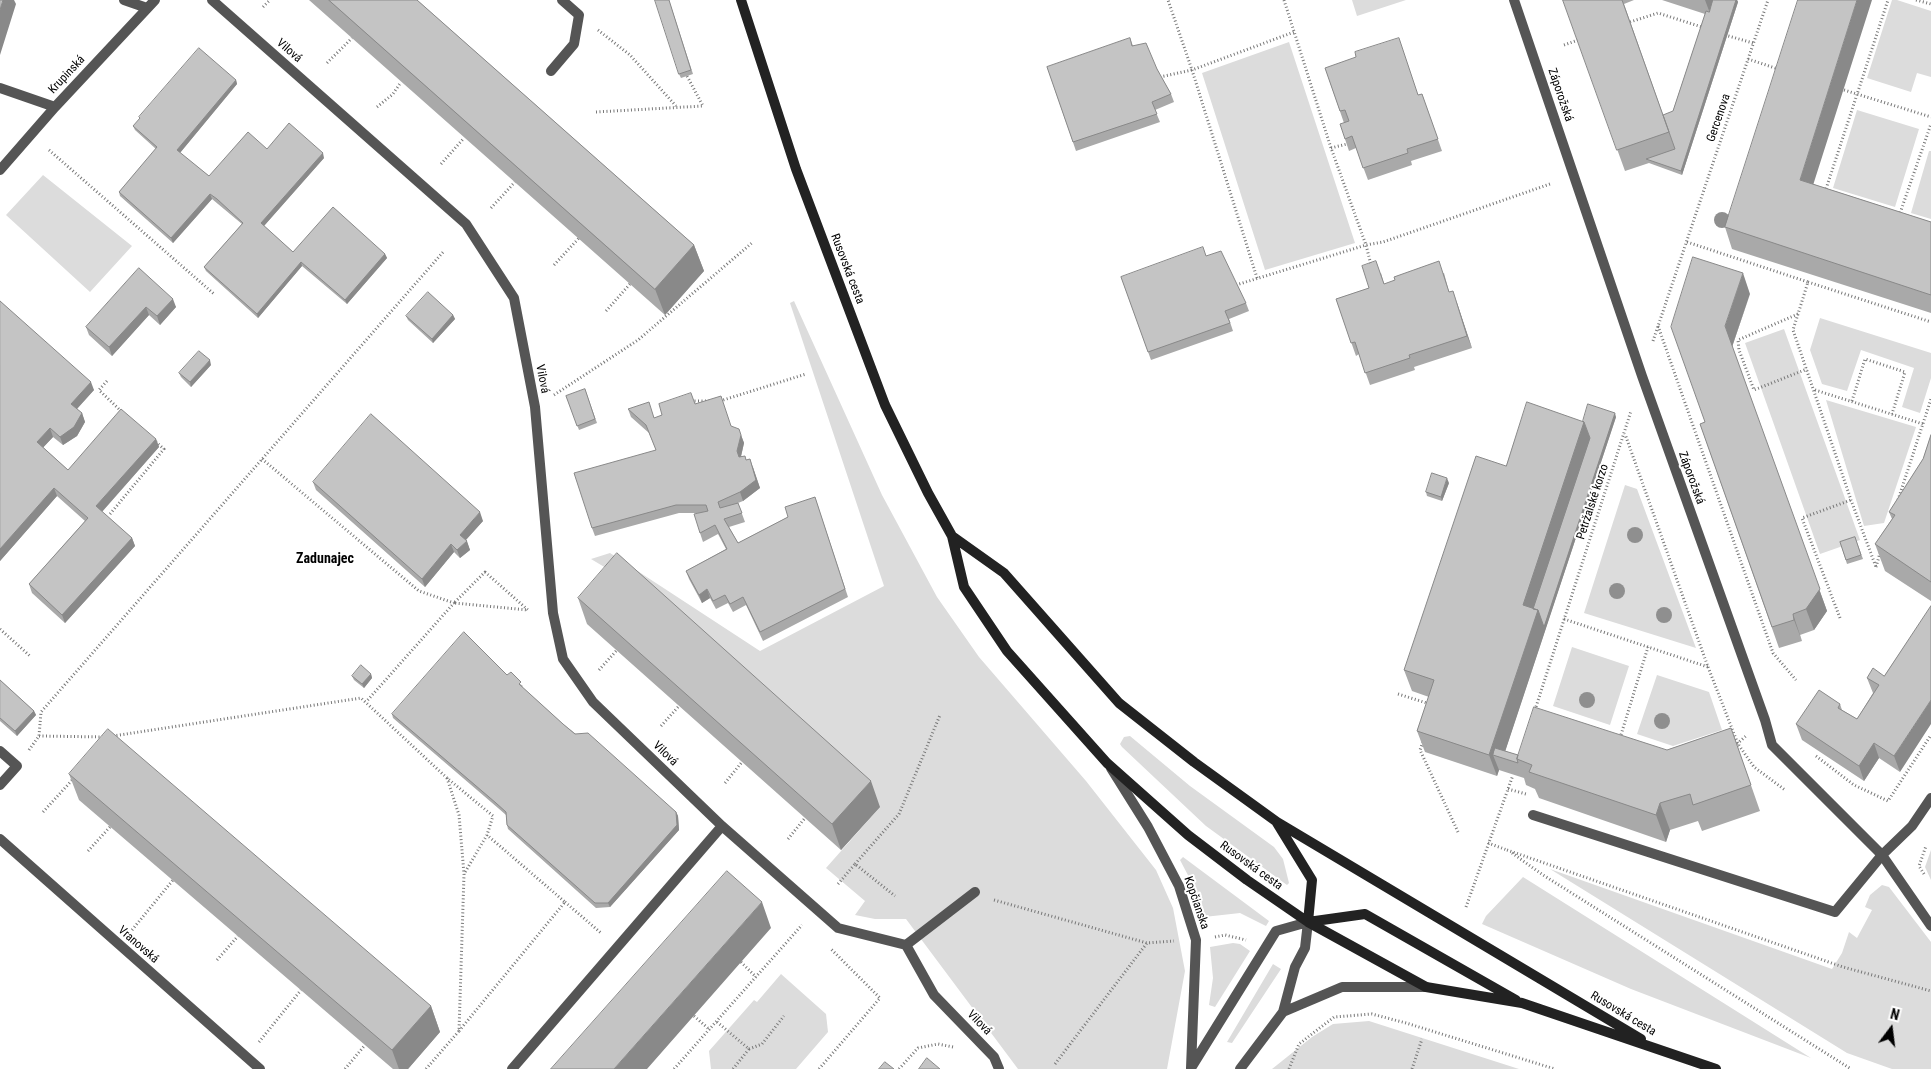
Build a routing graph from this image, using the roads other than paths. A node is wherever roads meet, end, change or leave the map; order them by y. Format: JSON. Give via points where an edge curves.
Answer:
{"nodes":[{"id":1,"x":124,"y":0,"type":"edge"},
{"id":2,"x":155,"y":0,"type":"edge"},
{"id":3,"x":212,"y":0,"type":"edge"},
{"id":4,"x":562,"y":0,"type":"edge"},
{"id":5,"x":741,"y":0,"type":"edge"},
{"id":6,"x":1514,"y":0,"type":"edge"},
{"id":7,"x":147,"y":8,"type":"junction"},
{"id":8,"x":551,"y":71,"type":"dead end"},
{"id":9,"x":0,"y":88,"type":"edge"},
{"id":10,"x":55,"y":107,"type":"junction"},
{"id":11,"x":0,"y":170,"type":"edge"},
{"id":12,"x":952,"y":536,"type":"junction"},
{"id":13,"x":0,"y":751,"type":"edge"},
{"id":14,"x":1107,"y":763,"type":"junction"},
{"id":15,"x":0,"y":785,"type":"edge"},
{"id":16,"x":1931,"y":798,"type":"edge"},
{"id":17,"x":1533,"y":814,"type":"edge"},
{"id":18,"x":1277,"y":822,"type":"junction"},
{"id":19,"x":722,"y":826,"type":"junction"},
{"id":20,"x":0,"y":839,"type":"edge"},
{"id":21,"x":1882,"y":855,"type":"junction"},
{"id":22,"x":975,"y":892,"type":"road end"},
{"id":23,"x":1308,"y":922,"type":"junction"},
{"id":24,"x":1931,"y":926,"type":"edge"},
{"id":25,"x":906,"y":945,"type":"junction"},
{"id":26,"x":1426,"y":987,"type":"junction"},
{"id":27,"x":1522,"y":1003,"type":"junction"},
{"id":28,"x":1283,"y":1012,"type":"junction"},
{"id":29,"x":1659,"y":1050,"type":"junction"},
{"id":30,"x":260,"y":1069,"type":"edge"},
{"id":31,"x":512,"y":1069,"type":"edge"},
{"id":32,"x":999,"y":1069,"type":"edge"},
{"id":33,"x":1191,"y":1069,"type":"edge"},
{"id":34,"x":1240,"y":1069,"type":"edge"},
{"id":35,"x":1716,"y":1069,"type":"edge"}],
"edges":[{"from":1,"to":7,"type":"street"},
{"from":2,"to":7,"type":"street","name":"Krupinská"},
{"from":3,"to":19,"type":"street","name":"Vilová","via":[[466,224],[514,298],[535,407],[553,613],[563,659],[593,702]]},
{"from":4,"to":8,"type":"street","via":[[579,15],[574,44]]},
{"from":5,"to":12,"type":"street","name":"Rusovská cesta","via":[[796,169],[885,405]]},
{"from":6,"to":21,"type":"street","name":"Záporožská","via":[[1772,745]]},
{"from":7,"to":10,"type":"street","name":"Krupinská"},
{"from":9,"to":10,"type":"street"},
{"from":10,"to":11,"type":"street","name":"Krupinská"},
{"from":12,"to":14,"type":"street","name":"Rusovská cesta","via":[[964,587],[1007,650]]},
{"from":12,"to":18,"type":"street","name":"Rusovská cesta","via":[[1004,573],[1119,702]]},
{"from":13,"to":15,"type":"street","via":[[17,766]]},
{"from":14,"to":23,"type":"street","name":"Rusovská cesta","via":[[1188,835]]},
{"from":14,"to":33,"type":"street","name":"Kopčianska","via":[[1148,827],[1179,886],[1196,940]]},
{"from":16,"to":21,"type":"street","via":[[1912,826]]},
{"from":17,"to":21,"type":"street","via":[[1835,912]]},
{"from":18,"to":23,"type":"street","via":[[1312,880]]},
{"from":18,"to":29,"type":"street","name":"Rusovská cesta"},
{"from":19,"to":25,"type":"street","name":"Vilová","via":[[838,928]]},
{"from":19,"to":31,"type":"street"},
{"from":20,"to":30,"type":"street","name":"Vranovská"},
{"from":21,"to":24,"type":"street","name":"Záporožská"},
{"from":22,"to":25,"type":"street"},
{"from":23,"to":26,"type":"street","name":"Rusovská cesta"},
{"from":23,"to":27,"type":"street","via":[[1365,914]]},
{"from":23,"to":28,"type":"street","via":[[1305,948],[1295,967]]},
{"from":23,"to":33,"type":"street","name":"Kopčianska","via":[[1276,931]]},
{"from":25,"to":32,"type":"street","name":"Vilová","via":[[934,995],[994,1057]]},
{"from":26,"to":27,"type":"street","name":"Rusovská cesta"},
{"from":26,"to":28,"type":"street","via":[[1342,986]]},
{"from":27,"to":29,"type":"street","name":"Rusovská cesta"},
{"from":28,"to":34,"type":"street"},
{"from":29,"to":35,"type":"street","name":"Rusovská cesta"}]}
